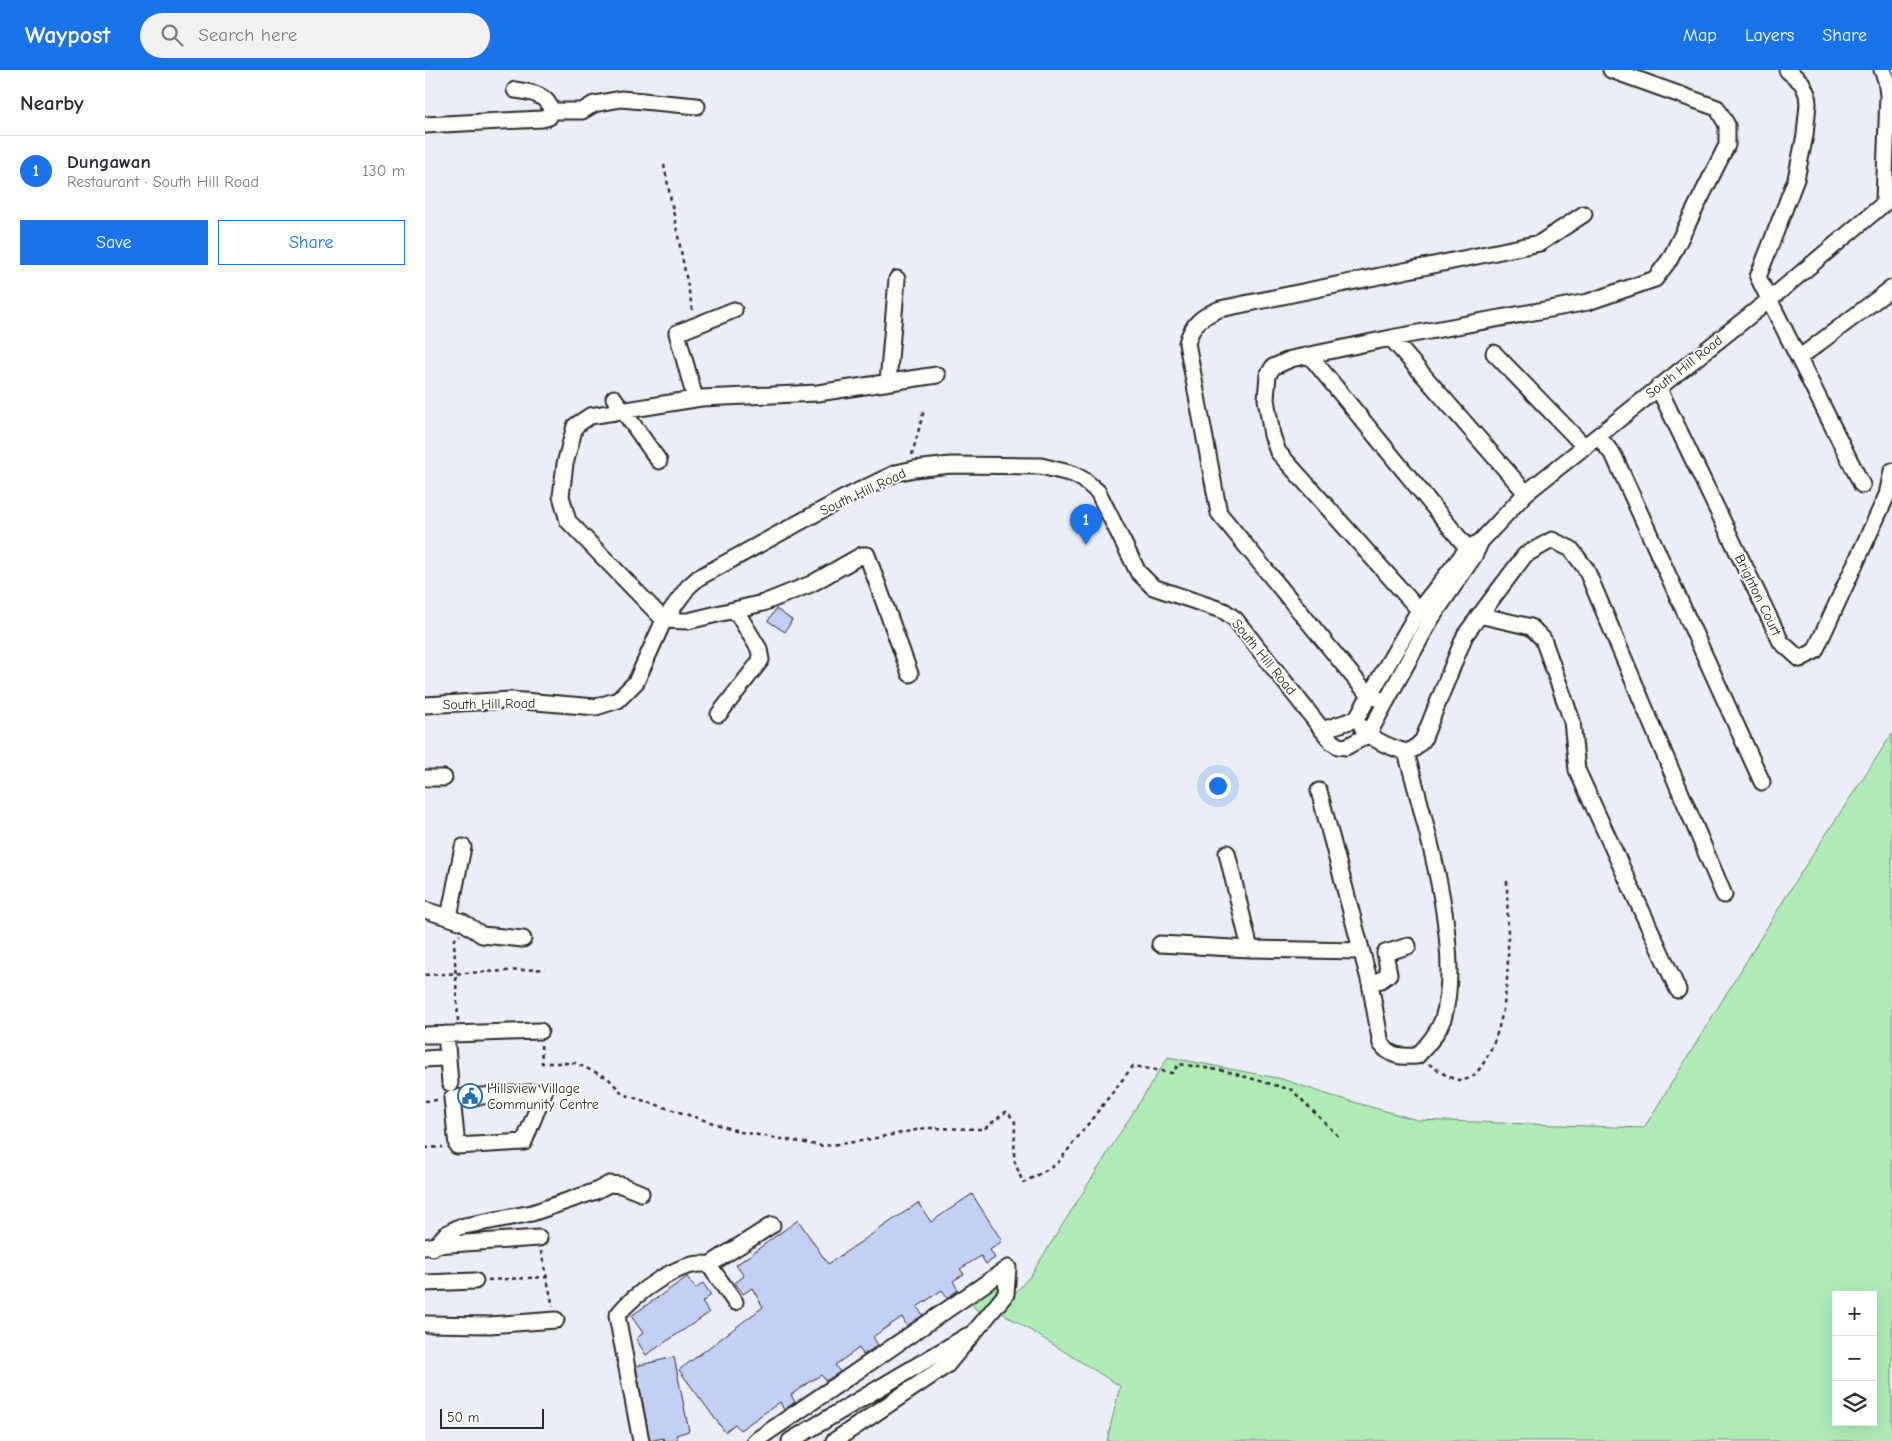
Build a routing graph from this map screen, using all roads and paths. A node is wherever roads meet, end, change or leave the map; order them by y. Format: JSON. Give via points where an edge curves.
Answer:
{"nodes":[{"id":1,"x":1611,"y":70,"type":"edge"},
{"id":2,"x":1787,"y":70,"type":"edge"},
{"id":3,"x":1882,"y":70,"type":"edge"},
{"id":4,"x":515,"y":90,"type":"dead end"},
{"id":5,"x":697,"y":106,"type":"dead end"},
{"id":6,"x":551,"y":111,"type":"junction"},
{"id":7,"x":425,"y":125,"type":"edge"},
{"id":8,"x":664,"y":166,"type":"dead end"},
{"id":9,"x":1888,"y":199,"type":"edge"},
{"id":10,"x":1584,"y":214,"type":"dead end"},
{"id":11,"x":897,"y":279,"type":"dead end"},
{"id":12,"x":1892,"y":288,"type":"edge"},
{"id":13,"x":1769,"y":301,"type":"junction"},
{"id":14,"x":734,"y":310,"type":"dead end"},
{"id":15,"x":696,"y":326,"type":"junction"},
{"id":16,"x":1391,"y":338,"type":"junction"},
{"id":17,"x":1494,"y":354,"type":"dead end"},
{"id":18,"x":1311,"y":356,"type":"junction"},
{"id":19,"x":1799,"y":358,"type":"junction"},
{"id":20,"x":937,"y":375,"type":"dead end"},
{"id":21,"x":888,"y":382,"type":"junction"},
{"id":22,"x":1658,"y":387,"type":"junction"},
{"id":23,"x":695,"y":398,"type":"junction"},
{"id":24,"x":618,"y":404,"type":"junction"},
{"id":25,"x":924,"y":410,"type":"dead end"},
{"id":26,"x":1598,"y":436,"type":"junction"},
{"id":27,"x":1585,"y":447,"type":"junction"},
{"id":28,"x":912,"y":455,"type":"dead end"},
{"id":29,"x":659,"y":461,"type":"dead end"},
{"id":30,"x":1892,"y":471,"type":"edge"},
{"id":31,"x":1862,"y":486,"type":"dead end"},
{"id":32,"x":1526,"y":493,"type":"junction"},
{"id":33,"x":1474,"y":548,"type":"junction"},
{"id":34,"x":736,"y":611,"type":"junction"},
{"id":35,"x":1425,"y":614,"type":"junction"},
{"id":36,"x":1479,"y":616,"type":"junction"},
{"id":37,"x":664,"y":620,"type":"junction"},
{"id":38,"x":910,"y":674,"type":"dead end"},
{"id":39,"x":1370,"y":695,"type":"junction"},
{"id":40,"x":1385,"y":702,"type":"junction"},
{"id":41,"x":425,"y":705,"type":"edge"},
{"id":42,"x":719,"y":714,"type":"dead end"},
{"id":43,"x":1356,"y":719,"type":"junction"},
{"id":44,"x":1322,"y":730,"type":"junction"},
{"id":45,"x":1368,"y":735,"type":"junction"},
{"id":46,"x":1406,"y":752,"type":"junction"},
{"id":47,"x":425,"y":778,"type":"edge"},
{"id":48,"x":444,"y":778,"type":"dead end"},
{"id":49,"x":1762,"y":782,"type":"dead end"},
{"id":50,"x":1319,"y":791,"type":"dead end"},
{"id":51,"x":463,"y":846,"type":"dead end"},
{"id":52,"x":1227,"y":853,"type":"dead end"},
{"id":53,"x":1507,"y":880,"type":"dead end"},
{"id":54,"x":1724,"y":895,"type":"dead end"},
{"id":55,"x":425,"y":910,"type":"edge"},
{"id":56,"x":459,"y":924,"type":"junction"},
{"id":57,"x":523,"y":939,"type":"dead end"},
{"id":58,"x":1160,"y":944,"type":"dead end"},
{"id":59,"x":1408,"y":946,"type":"dead end"},
{"id":60,"x":1250,"y":949,"type":"junction"},
{"id":61,"x":1360,"y":951,"type":"junction"},
{"id":62,"x":545,"y":969,"type":"dead end"},
{"id":63,"x":455,"y":973,"type":"junction"},
{"id":64,"x":425,"y":975,"type":"edge"},
{"id":65,"x":1371,"y":983,"type":"junction"},
{"id":66,"x":1678,"y":990,"type":"dead end"},
{"id":67,"x":540,"y":1031,"type":"joint"},
{"id":68,"x":443,"y":1034,"type":"edge"},
{"id":69,"x":1417,"y":1056,"type":"junction"},
{"id":70,"x":425,"y":1058,"type":"edge"},
{"id":71,"x":441,"y":1058,"type":"junction"},
{"id":72,"x":1341,"y":1139,"type":"dead end"},
{"id":73,"x":457,"y":1146,"type":"junction"},
{"id":74,"x":425,"y":1148,"type":"edge"},
{"id":75,"x":641,"y":1193,"type":"dead end"},
{"id":76,"x":773,"y":1225,"type":"dead end"},
{"id":77,"x":539,"y":1238,"type":"joint"},
{"id":78,"x":430,"y":1246,"type":"edge"},
{"id":79,"x":425,"y":1256,"type":"edge"},
{"id":80,"x":709,"y":1265,"type":"junction"},
{"id":81,"x":547,"y":1277,"type":"junction"},
{"id":82,"x":475,"y":1281,"type":"joint"},
{"id":83,"x":425,"y":1283,"type":"edge"},
{"id":84,"x":735,"y":1302,"type":"dead end"},
{"id":85,"x":556,"y":1320,"type":"joint"},
{"id":86,"x":425,"y":1324,"type":"edge"},
{"id":87,"x":977,"y":1330,"type":"junction"},
{"id":88,"x":641,"y":1441,"type":"edge"},
{"id":89,"x":755,"y":1441,"type":"edge"},
{"id":90,"x":790,"y":1441,"type":"edge"},
{"id":91,"x":834,"y":1441,"type":"edge"}],
"edges":[{"from":1,"to":16,"type":"street","via":[[1717,108],[1727,126],[1727,145],[1670,259],[1655,279],[1588,302]]},
{"from":2,"to":13,"type":"street","via":[[1802,83],[1808,104],[1796,180],[1758,277]]},
{"from":3,"to":9,"type":"street","via":[[1887,95]]},
{"from":4,"to":6,"type":"street","via":[[540,96],[550,105]]},
{"from":5,"to":6,"type":"street","via":[[621,99],[594,104],[582,111]]},
{"from":6,"to":7,"type":"street","via":[[542,119]]},
{"from":8,"to":15,"type":"path"},
{"from":9,"to":13,"type":"street","name":"South Hill Road"},
{"from":10,"to":39,"type":"street","via":[[1540,243],[1220,309],[1207,314],[1190,330],[1187,343],[1219,513]]},
{"from":11,"to":21,"type":"street"},
{"from":12,"to":19,"type":"street"},
{"from":13,"to":19,"type":"street"},
{"from":13,"to":22,"type":"street","name":"South Hill Road"},
{"from":14,"to":15,"type":"street"},
{"from":15,"to":23,"type":"street","via":[[677,333]]},
{"from":16,"to":18,"type":"street"},
{"from":16,"to":32,"type":"street"},
{"from":17,"to":27,"type":"street"},
{"from":18,"to":33,"type":"street"},
{"from":18,"to":35,"type":"street","via":[[1282,362],[1268,375],[1266,399],[1274,444]]},
{"from":19,"to":31,"type":"street"},
{"from":20,"to":21,"type":"street"},
{"from":21,"to":23,"type":"street","via":[[818,393]]},
{"from":22,"to":26,"type":"street","name":"South Hill Road"},
{"from":22,"to":30,"type":"street","name":"Brighton Court","via":[[1781,642],[1800,659],[1815,651],[1887,495]]},
{"from":23,"to":24,"type":"street"},
{"from":24,"to":29,"type":"street"},
{"from":24,"to":37,"type":"street","via":[[575,426],[561,496],[567,521]]},
{"from":25,"to":28,"type":"path"},
{"from":26,"to":27,"type":"street","name":"South Hill Road"},
{"from":26,"to":49,"type":"street","via":[[1614,456]]},
{"from":27,"to":32,"type":"street","name":"South Hill Road"},
{"from":32,"to":33,"type":"street","name":"South Hill Road"},
{"from":33,"to":35,"type":"street","name":"South Hill Road"},
{"from":34,"to":37,"type":"street","via":[[688,621]]},
{"from":34,"to":38,"type":"street","via":[[763,604],[811,584],[867,555]]},
{"from":34,"to":42,"type":"street","via":[[759,648],[761,660]]},
{"from":35,"to":39,"type":"street","name":"South Hill Road"},
{"from":35,"to":40,"type":"street","name":"South Hill Road"},
{"from":36,"to":46,"type":"street","via":[[1465,636],[1423,740]]},
{"from":36,"to":54,"type":"street","via":[[1525,555],[1552,540],[1571,549],[1586,569]]},
{"from":36,"to":66,"type":"street","via":[[1531,627],[1543,638],[1572,721],[1577,770]]},
{"from":37,"to":41,"type":"street","name":"South Hill Road","via":[[636,682],[618,700],[607,704],[595,707],[511,700]]},
{"from":37,"to":44,"type":"street","name":"South Hill Road","via":[[698,578],[896,473],[951,465],[1057,468],[1085,480],[1098,492],[1145,581],[1153,587],[1224,611],[1235,619]]},
{"from":39,"to":40,"type":"street"},
{"from":39,"to":43,"type":"street","name":"South Hill Road"},
{"from":40,"to":45,"type":"street","name":"South Hill Road"},
{"from":43,"to":44,"type":"street"},
{"from":43,"to":45,"type":"street"},
{"from":44,"to":45,"type":"street","name":"South Hill Road","via":[[1332,742],[1346,747]]},
{"from":45,"to":46,"type":"street"},
{"from":46,"to":69,"type":"street","via":[[1428,833],[1445,919],[1448,972],[1443,1019],[1437,1032]]},
{"from":47,"to":48,"type":"street"},
{"from":50,"to":61,"type":"street"},
{"from":51,"to":56,"type":"street"},
{"from":52,"to":60,"type":"street"},
{"from":53,"to":69,"type":"path","via":[[1507,997],[1495,1040],[1478,1072],[1469,1078],[1459,1080],[1450,1077]]},
{"from":55,"to":56,"type":"street"},
{"from":56,"to":57,"type":"street","via":[[482,935]]},
{"from":56,"to":63,"type":"path","via":[[454,940]]},
{"from":58,"to":60,"type":"street"},
{"from":59,"to":65,"type":"street","via":[[1385,953],[1389,974]]},
{"from":60,"to":61,"type":"street"},
{"from":61,"to":65,"type":"street"},
{"from":62,"to":63,"type":"path"},
{"from":63,"to":64,"type":"path"},
{"from":63,"to":68,"type":"path"},
{"from":65,"to":69,"type":"street","via":[[1381,1044],[1395,1056]]},
{"from":67,"to":68,"type":"street"},
{"from":67,"to":72,"type":"path","via":[[542,1063],[575,1063],[608,1078],[623,1094],[741,1132],[823,1146],[926,1128],[984,1129],[1007,1111],[1015,1122],[1014,1160],[1023,1183],[1057,1164],[1133,1066],[1172,1073],[1179,1064],[1225,1071],[1292,1090]]},
{"from":68,"to":71,"type":"street"},
{"from":68,"to":71,"type":"street","via":[[446,1081]]},
{"from":70,"to":71,"type":"street"},
{"from":73,"to":73,"type":"street","via":[[452,1098],[544,1092],[524,1142]]},
{"from":73,"to":74,"type":"path"},
{"from":75,"to":78,"type":"street","via":[[609,1184],[596,1192],[532,1213],[459,1227]]},
{"from":76,"to":80,"type":"street"},
{"from":77,"to":78,"type":"street"},
{"from":77,"to":81,"type":"path"},
{"from":78,"to":79,"type":"street"},
{"from":80,"to":84,"type":"street"},
{"from":80,"to":88,"type":"street","via":[[700,1263],[678,1270],[632,1300],[617,1316]]},
{"from":81,"to":82,"type":"path"},
{"from":81,"to":85,"type":"path"},
{"from":82,"to":83,"type":"street"},
{"from":85,"to":86,"type":"street","via":[[490,1325]]},
{"from":87,"to":89,"type":"street","via":[[1006,1294],[1008,1268]]},
{"from":87,"to":90,"type":"street"},
{"from":87,"to":91,"type":"street","via":[[947,1365]]}]}
